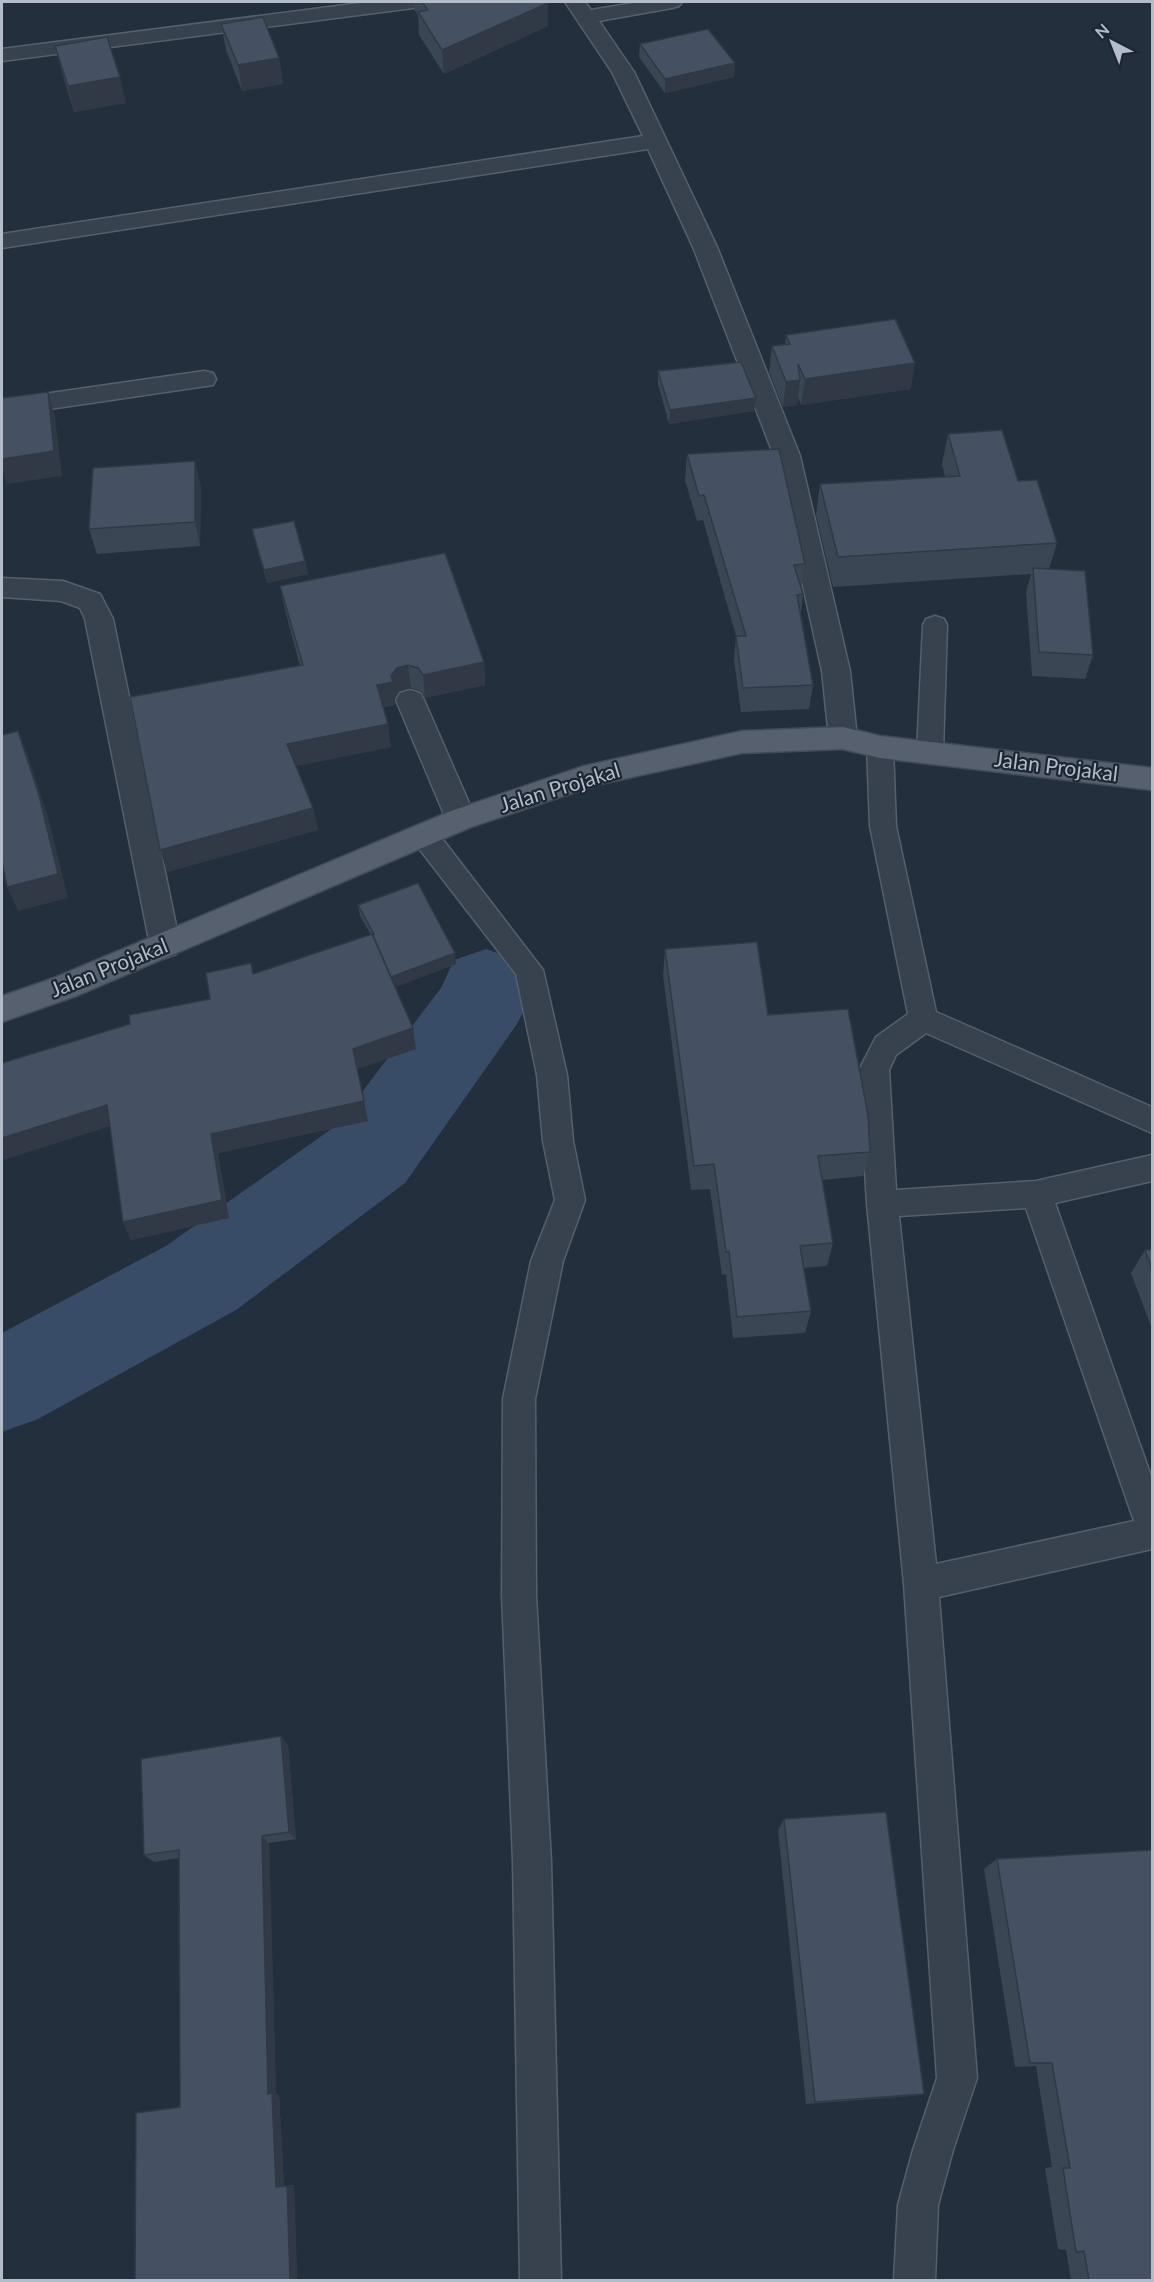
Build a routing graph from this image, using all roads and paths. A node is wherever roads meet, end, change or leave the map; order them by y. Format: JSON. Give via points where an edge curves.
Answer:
{"nodes":[{"id":1,"x":413,"y":2,"type":"edge"},
{"id":2,"x":672,"y":2,"type":"edge"},
{"id":3,"x":581,"y":9,"type":"edge"},
{"id":4,"x":2,"y":55,"type":"edge"},
{"id":5,"x":656,"y":141,"type":"junction"},
{"id":6,"x":2,"y":241,"type":"edge"},
{"id":7,"x":204,"y":379,"type":"dead end"},
{"id":8,"x":2,"y":408,"type":"edge"},
{"id":9,"x":2,"y":588,"type":"edge"},
{"id":10,"x":935,"y":625,"type":"dead end"},
{"id":11,"x":410,"y":700,"type":"dead end"},
{"id":12,"x":843,"y":738,"type":"junction"},
{"id":13,"x":880,"y":747,"type":"junction"},
{"id":14,"x":930,"y":752,"type":"junction"},
{"id":15,"x":1152,"y":779,"type":"edge"},
{"id":16,"x":461,"y":819,"type":"junction"},
{"id":17,"x":424,"y":834,"type":"junction"},
{"id":18,"x":165,"y":945,"type":"junction"},
{"id":19,"x":2,"y":1009,"type":"edge"},
{"id":20,"x":923,"y":1019,"type":"junction"},
{"id":21,"x":1152,"y":1120,"type":"edge"},
{"id":22,"x":1152,"y":1168,"type":"edge"},
{"id":23,"x":1036,"y":1194,"type":"junction"},
{"id":24,"x":882,"y":1204,"type":"junction"},
{"id":25,"x":1152,"y":1526,"type":"edge"},
{"id":26,"x":1152,"y":1533,"type":"edge"},
{"id":27,"x":921,"y":1584,"type":"junction"},
{"id":28,"x":541,"y":2280,"type":"edge"},
{"id":29,"x":915,"y":2280,"type":"edge"}],
"edges":[{"from":1,"to":4,"type":"street"},
{"from":2,"to":3,"type":"street"},
{"from":3,"to":5,"type":"street","via":[[623,72]]},
{"from":5,"to":6,"type":"street"},
{"from":5,"to":12,"type":"street","via":[[705,247],[787,456],[836,671]]},
{"from":7,"to":8,"type":"street"},
{"from":9,"to":18,"type":"street","via":[[63,591],[90,601],[99,619]]},
{"from":10,"to":14,"type":"lane"},
{"from":11,"to":16,"type":"street"},
{"from":12,"to":13,"type":"main road","name":"Jalan Projakal"},
{"from":12,"to":16,"type":"main road","name":"Jalan Projakal","via":[[742,742],[594,774]]},
{"from":13,"to":14,"type":"main road","name":"Jalan Projakal"},
{"from":13,"to":20,"type":"lane","via":[[883,826]]},
{"from":14,"to":15,"type":"main road","name":"Jalan Projakal"},
{"from":16,"to":17,"type":"main road","name":"Jalan Projakal"},
{"from":17,"to":18,"type":"main road","name":"Jalan Projakal"},
{"from":17,"to":28,"type":"lane","via":[[529,970],[552,1075],[558,1141],[570,1200],[547,1261],[519,1399],[519,1595],[532,1861]]},
{"from":18,"to":19,"type":"main road","name":"Jalan Projakal"},
{"from":20,"to":21,"type":"lane"},
{"from":20,"to":24,"type":"lane","via":[[886,1046],[874,1070]]},
{"from":22,"to":23,"type":"lane"},
{"from":23,"to":24,"type":"lane"},
{"from":23,"to":25,"type":"lane"},
{"from":24,"to":27,"type":"lane"},
{"from":26,"to":27,"type":"lane"},
{"from":27,"to":29,"type":"lane","via":[[957,2078],[918,2205]]}]}
